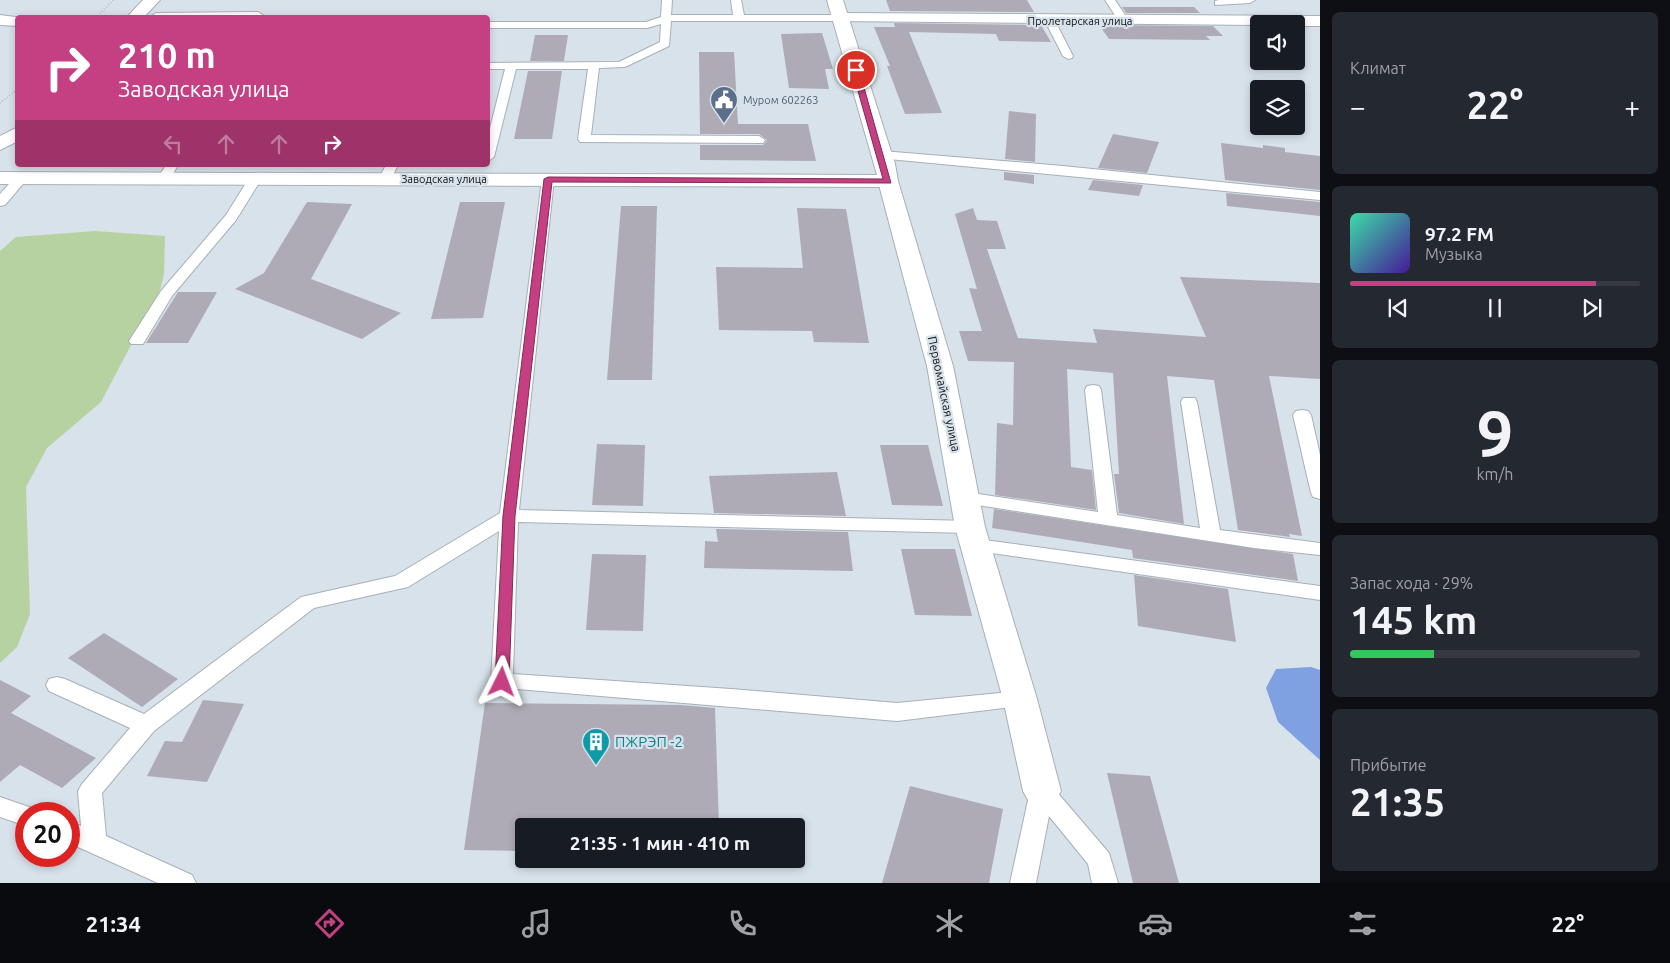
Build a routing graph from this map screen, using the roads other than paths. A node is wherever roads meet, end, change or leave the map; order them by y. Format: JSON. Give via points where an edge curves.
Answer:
{"nodes":[{"id":1,"x":152,"y":0,"type":"edge"},
{"id":2,"x":667,"y":0,"type":"edge"},
{"id":3,"x":736,"y":0,"type":"edge"},
{"id":4,"x":835,"y":0,"type":"edge"},
{"id":5,"x":1110,"y":0,"type":"edge"},
{"id":6,"x":1250,"y":0,"type":"edge"},
{"id":7,"x":1217,"y":1,"type":"edge"},
{"id":8,"x":137,"y":15,"type":"edge"},
{"id":9,"x":668,"y":18,"type":"junction"},
{"id":10,"x":739,"y":18,"type":"junction"},
{"id":11,"x":840,"y":18,"type":"junction"},
{"id":12,"x":0,"y":20,"type":"edge"},
{"id":13,"x":15,"y":21,"type":"edge"},
{"id":14,"x":1050,"y":21,"type":"junction"},
{"id":15,"x":1124,"y":21,"type":"junction"},
{"id":16,"x":1237,"y":21,"type":"junction"},
{"id":17,"x":1320,"y":21,"type":"edge"},
{"id":18,"x":490,"y":25,"type":"edge"},
{"id":19,"x":1068,"y":56,"type":"dead end"},
{"id":20,"x":512,"y":65,"type":"junction"},
{"id":21,"x":594,"y":65,"type":"junction"},
{"id":22,"x":490,"y":66,"type":"edge"},
{"id":23,"x":15,"y":135,"type":"edge"},
{"id":24,"x":759,"y":140,"type":"dead end"},
{"id":25,"x":0,"y":144,"type":"edge"},
{"id":26,"x":490,"y":147,"type":"edge"},
{"id":27,"x":490,"y":163,"type":"edge"},
{"id":28,"x":437,"y":167,"type":"edge"},
{"id":29,"x":885,"y":168,"type":"junction"},
{"id":30,"x":168,"y":172,"type":"edge"},
{"id":31,"x":388,"y":172,"type":"edge"},
{"id":32,"x":0,"y":178,"type":"edge"},
{"id":33,"x":22,"y":178,"type":"junction"},
{"id":34,"x":256,"y":178,"type":"junction"},
{"id":35,"x":548,"y":179,"type":"junction"},
{"id":36,"x":1320,"y":196,"type":"edge"},
{"id":37,"x":0,"y":202,"type":"edge"},
{"id":38,"x":137,"y":341,"type":"dead end"},
{"id":39,"x":1093,"y":390,"type":"dead end"},
{"id":40,"x":1189,"y":402,"type":"dead end"},
{"id":41,"x":1302,"y":415,"type":"dead end"},
{"id":42,"x":1320,"y":493,"type":"edge"},
{"id":43,"x":965,"y":498,"type":"junction"},
{"id":44,"x":509,"y":516,"type":"junction"},
{"id":45,"x":1108,"y":518,"type":"junction"},
{"id":46,"x":1211,"y":535,"type":"junction"},
{"id":47,"x":974,"y":536,"type":"junction"},
{"id":48,"x":1320,"y":549,"type":"edge"},
{"id":49,"x":1320,"y":593,"type":"edge"},
{"id":50,"x":57,"y":685,"type":"dead end"},
{"id":51,"x":1020,"y":699,"type":"junction"},
{"id":52,"x":146,"y":725,"type":"junction"},
{"id":53,"x":1042,"y":791,"type":"junction"},
{"id":54,"x":0,"y":806,"type":"edge"},
{"id":55,"x":15,"y":812,"type":"edge"},
{"id":56,"x":80,"y":836,"type":"edge"},
{"id":57,"x":94,"y":842,"type":"junction"},
{"id":58,"x":183,"y":883,"type":"edge"},
{"id":59,"x":1023,"y":883,"type":"edge"},
{"id":60,"x":1105,"y":883,"type":"edge"}],
"edges":[{"from":1,"to":8,"type":"street"},
{"from":2,"to":9,"type":"lane"},
{"from":3,"to":10,"type":"lane"},
{"from":4,"to":11,"type":"street","name":"Первомайская улица"},
{"from":5,"to":15,"type":"lane"},
{"from":6,"to":7,"type":"lane"},
{"from":7,"to":16,"type":"street"},
{"from":9,"to":10,"type":"lane"},
{"from":9,"to":18,"type":"lane","via":[[647,25]]},
{"from":9,"to":21,"type":"lane","via":[[665,44],[621,65]]},
{"from":10,"to":11,"type":"lane"},
{"from":11,"to":14,"type":"street","name":"Пролетарская улица"},
{"from":11,"to":29,"type":"street","name":"Первомайская улица"},
{"from":12,"to":13,"type":"street"},
{"from":14,"to":15,"type":"street","name":"Пролетарская улица"},
{"from":14,"to":19,"type":"lane"},
{"from":15,"to":16,"type":"street","name":"Пролетарская улица"},
{"from":16,"to":17,"type":"street","name":"Пролетарская улица"},
{"from":20,"to":21,"type":"lane"},
{"from":20,"to":22,"type":"lane"},
{"from":20,"to":26,"type":"lane"},
{"from":21,"to":24,"type":"lane","via":[[584,139]]},
{"from":23,"to":25,"type":"street"},
{"from":27,"to":35,"type":"street","name":"Заводская улица"},
{"from":28,"to":31,"type":"street","name":"Заводская улица"},
{"from":29,"to":35,"type":"street","name":"Заводская улица"},
{"from":29,"to":36,"type":"lane","via":[[1062,170]]},
{"from":29,"to":43,"type":"street","name":"Первомайская улица","via":[[940,366]]},
{"from":30,"to":33,"type":"street","name":"Заводская улица"},
{"from":30,"to":34,"type":"street","name":"Заводская улица"},
{"from":31,"to":34,"type":"street","name":"Заводская улица"},
{"from":32,"to":33,"type":"street","name":"Заводская улица"},
{"from":33,"to":37,"type":"lane"},
{"from":34,"to":38,"type":"lane","via":[[231,218],[166,294]]},
{"from":35,"to":44,"type":"lane"},
{"from":39,"to":45,"type":"lane"},
{"from":40,"to":46,"type":"lane"},
{"from":41,"to":42,"type":"lane"},
{"from":43,"to":45,"type":"lane"},
{"from":43,"to":47,"type":"street","name":"Первомайская улица"},
{"from":44,"to":47,"type":"lane"},
{"from":44,"to":51,"type":"lane","via":[[502,682],[898,712]]},
{"from":44,"to":52,"type":"lane","via":[[401,582],[308,602]]},
{"from":45,"to":46,"type":"lane"},
{"from":46,"to":48,"type":"lane"},
{"from":47,"to":49,"type":"lane"},
{"from":47,"to":51,"type":"street","name":"Первомайская улица"},
{"from":50,"to":52,"type":"lane"},
{"from":51,"to":53,"type":"street","name":"Первомайская улица"},
{"from":52,"to":57,"type":"lane","via":[[90,792]]},
{"from":53,"to":59,"type":"lane"},
{"from":53,"to":60,"type":"lane","via":[[1100,860]]},
{"from":54,"to":55,"type":"lane"},
{"from":56,"to":57,"type":"lane"},
{"from":57,"to":58,"type":"lane"}]}
